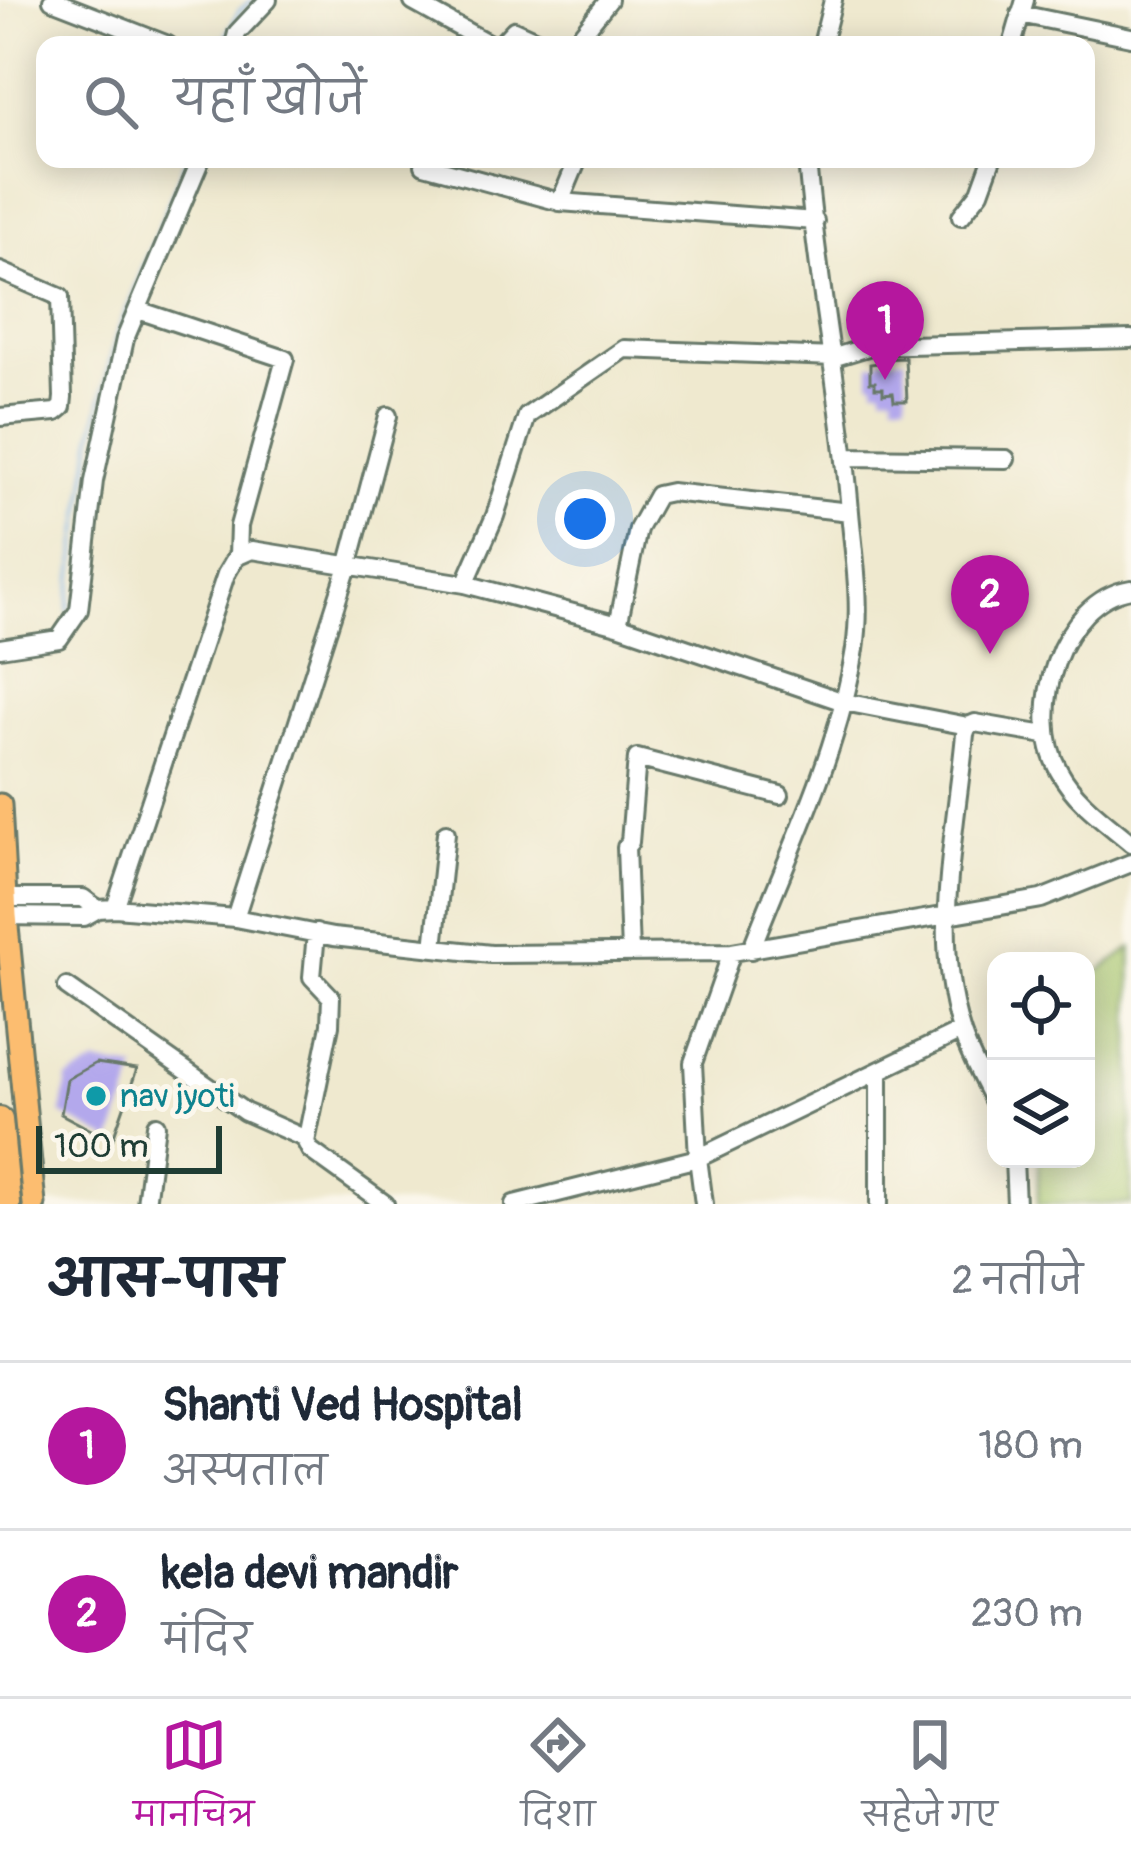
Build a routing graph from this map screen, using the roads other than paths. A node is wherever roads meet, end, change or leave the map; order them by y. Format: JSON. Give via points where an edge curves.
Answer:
{"nodes":[{"id":1,"x":52,"y":0,"type":"edge"},
{"id":2,"x":268,"y":0,"type":"edge"},
{"id":3,"x":609,"y":0,"type":"edge"},
{"id":4,"x":832,"y":0,"type":"edge"},
{"id":5,"x":412,"y":2,"type":"edge"},
{"id":6,"x":1023,"y":7,"type":"edge"},
{"id":7,"x":145,"y":36,"type":"edge"},
{"id":8,"x":236,"y":36,"type":"edge"},
{"id":9,"x":478,"y":36,"type":"edge"},
{"id":10,"x":581,"y":36,"type":"edge"},
{"id":11,"x":824,"y":36,"type":"edge"},
{"id":12,"x":1015,"y":36,"type":"edge"},
{"id":13,"x":1131,"y":37,"type":"edge"},
{"id":14,"x":197,"y":168,"type":"edge"},
{"id":15,"x":438,"y":168,"type":"edge"},
{"id":16,"x":574,"y":168,"type":"edge"},
{"id":17,"x":808,"y":168,"type":"edge"},
{"id":18,"x":989,"y":168,"type":"edge"},
{"id":19,"x":560,"y":202,"type":"junction"},
{"id":20,"x":961,"y":216,"type":"dead end"},
{"id":21,"x":815,"y":221,"type":"junction"},
{"id":22,"x":0,"y":271,"type":"edge"},
{"id":23,"x":137,"y":310,"type":"junction"},
{"id":24,"x":1131,"y":339,"type":"edge"},
{"id":25,"x":835,"y":357,"type":"junction"},
{"id":26,"x":388,"y":416,"type":"dead end"},
{"id":27,"x":0,"y":417,"type":"edge"},
{"id":28,"x":847,"y":457,"type":"junction"},
{"id":29,"x":1006,"y":459,"type":"dead end"},
{"id":30,"x":850,"y":512,"type":"junction"},
{"id":31,"x":238,"y":555,"type":"junction"},
{"id":32,"x":349,"y":563,"type":"junction"},
{"id":33,"x":465,"y":584,"type":"junction"},
{"id":34,"x":1131,"y":589,"type":"edge"},
{"id":35,"x":618,"y":625,"type":"junction"},
{"id":36,"x":0,"y":648,"type":"edge"},
{"id":37,"x":844,"y":702,"type":"junction"},
{"id":38,"x":968,"y":726,"type":"junction"},
{"id":39,"x":1045,"y":735,"type":"junction"},
{"id":40,"x":780,"y":795,"type":"dead end"},
{"id":41,"x":0,"y":805,"type":"edge"},
{"id":42,"x":446,"y":833,"type":"dead end"},
{"id":43,"x":1131,"y":843,"type":"edge"},
{"id":44,"x":1131,"y":863,"type":"edge"},
{"id":45,"x":3,"y":907,"type":"edge"},
{"id":46,"x":107,"y":908,"type":"junction"},
{"id":47,"x":235,"y":918,"type":"junction"},
{"id":48,"x":945,"y":918,"type":"junction"},
{"id":49,"x":316,"y":933,"type":"junction"},
{"id":50,"x":434,"y":948,"type":"junction"},
{"id":51,"x":742,"y":951,"type":"junction"},
{"id":52,"x":630,"y":953,"type":"junction"},
{"id":53,"x":67,"y":987,"type":"dead end"},
{"id":54,"x":961,"y":1031,"type":"junction"},
{"id":55,"x":879,"y":1074,"type":"junction"},
{"id":56,"x":987,"y":1087,"type":"edge"},
{"id":57,"x":0,"y":1120,"type":"edge"},
{"id":58,"x":156,"y":1125,"type":"dead end"},
{"id":59,"x":306,"y":1139,"type":"junction"},
{"id":60,"x":698,"y":1158,"type":"junction"},
{"id":61,"x":1014,"y":1168,"type":"edge"},
{"id":62,"x":8,"y":1204,"type":"edge"},
{"id":63,"x":34,"y":1204,"type":"edge"},
{"id":64,"x":146,"y":1204,"type":"edge"},
{"id":65,"x":385,"y":1204,"type":"edge"},
{"id":66,"x":514,"y":1204,"type":"edge"},
{"id":67,"x":704,"y":1204,"type":"edge"},
{"id":68,"x":879,"y":1204,"type":"edge"},
{"id":69,"x":1016,"y":1204,"type":"edge"}],
"edges":[{"from":1,"to":7,"type":"street"},
{"from":2,"to":8,"type":"street"},
{"from":3,"to":10,"type":"street"},
{"from":4,"to":11,"type":"street"},
{"from":5,"to":9,"type":"street"},
{"from":6,"to":12,"type":"street"},
{"from":6,"to":13,"type":"street"},
{"from":14,"to":23,"type":"street"},
{"from":15,"to":19,"type":"street"},
{"from":16,"to":19,"type":"street"},
{"from":17,"to":21,"type":"street"},
{"from":18,"to":20,"type":"street"},
{"from":19,"to":21,"type":"street"},
{"from":21,"to":25,"type":"street"},
{"from":22,"to":27,"type":"street","via":[[60,297],[63,397],[56,412]]},
{"from":23,"to":31,"type":"street","via":[[284,359]]},
{"from":23,"to":36,"type":"street","via":[[106,416],[79,610],[59,639]]},
{"from":24,"to":25,"type":"street","via":[[871,346]]},
{"from":25,"to":28,"type":"street"},
{"from":25,"to":33,"type":"street","via":[[625,349],[527,416]]},
{"from":26,"to":32,"type":"street"},
{"from":28,"to":29,"type":"street"},
{"from":28,"to":30,"type":"street"},
{"from":30,"to":35,"type":"street","via":[[657,495],[638,529]]},
{"from":30,"to":37,"type":"street","via":[[858,612]]},
{"from":31,"to":32,"type":"street","via":[[263,550]]},
{"from":31,"to":46,"type":"street"},
{"from":32,"to":33,"type":"street"},
{"from":32,"to":47,"type":"street"},
{"from":33,"to":35,"type":"street"},
{"from":34,"to":39,"type":"street","via":[[1113,592],[1078,622],[1048,689]]},
{"from":35,"to":37,"type":"street"},
{"from":37,"to":38,"type":"street"},
{"from":37,"to":51,"type":"street"},
{"from":38,"to":39,"type":"street"},
{"from":38,"to":48,"type":"street"},
{"from":39,"to":43,"type":"street","via":[[1070,789]]},
{"from":40,"to":52,"type":"street","via":[[638,758],[626,847]]},
{"from":41,"to":45,"type":"main road"},
{"from":42,"to":50,"type":"street"},
{"from":44,"to":48,"type":"street","via":[[1041,899]]},
{"from":45,"to":46,"type":"street","via":[[83,898]]},
{"from":45,"to":63,"type":"main road"},
{"from":46,"to":47,"type":"street"},
{"from":47,"to":49,"type":"street"},
{"from":48,"to":51,"type":"street"},
{"from":48,"to":54,"type":"street"},
{"from":49,"to":50,"type":"street"},
{"from":49,"to":59,"type":"street","via":[[312,976],[331,997],[330,1025]]},
{"from":50,"to":52,"type":"street"},
{"from":51,"to":52,"type":"street"},
{"from":51,"to":60,"type":"street","via":[[693,1063]]},
{"from":53,"to":59,"type":"street","via":[[244,1112]]},
{"from":54,"to":55,"type":"street"},
{"from":54,"to":56,"type":"street"},
{"from":55,"to":60,"type":"street"},
{"from":55,"to":68,"type":"street"},
{"from":57,"to":62,"type":"highway"},
{"from":58,"to":64,"type":"street"},
{"from":59,"to":65,"type":"street"},
{"from":60,"to":66,"type":"street"},
{"from":60,"to":67,"type":"street"},
{"from":61,"to":69,"type":"street"}]}
